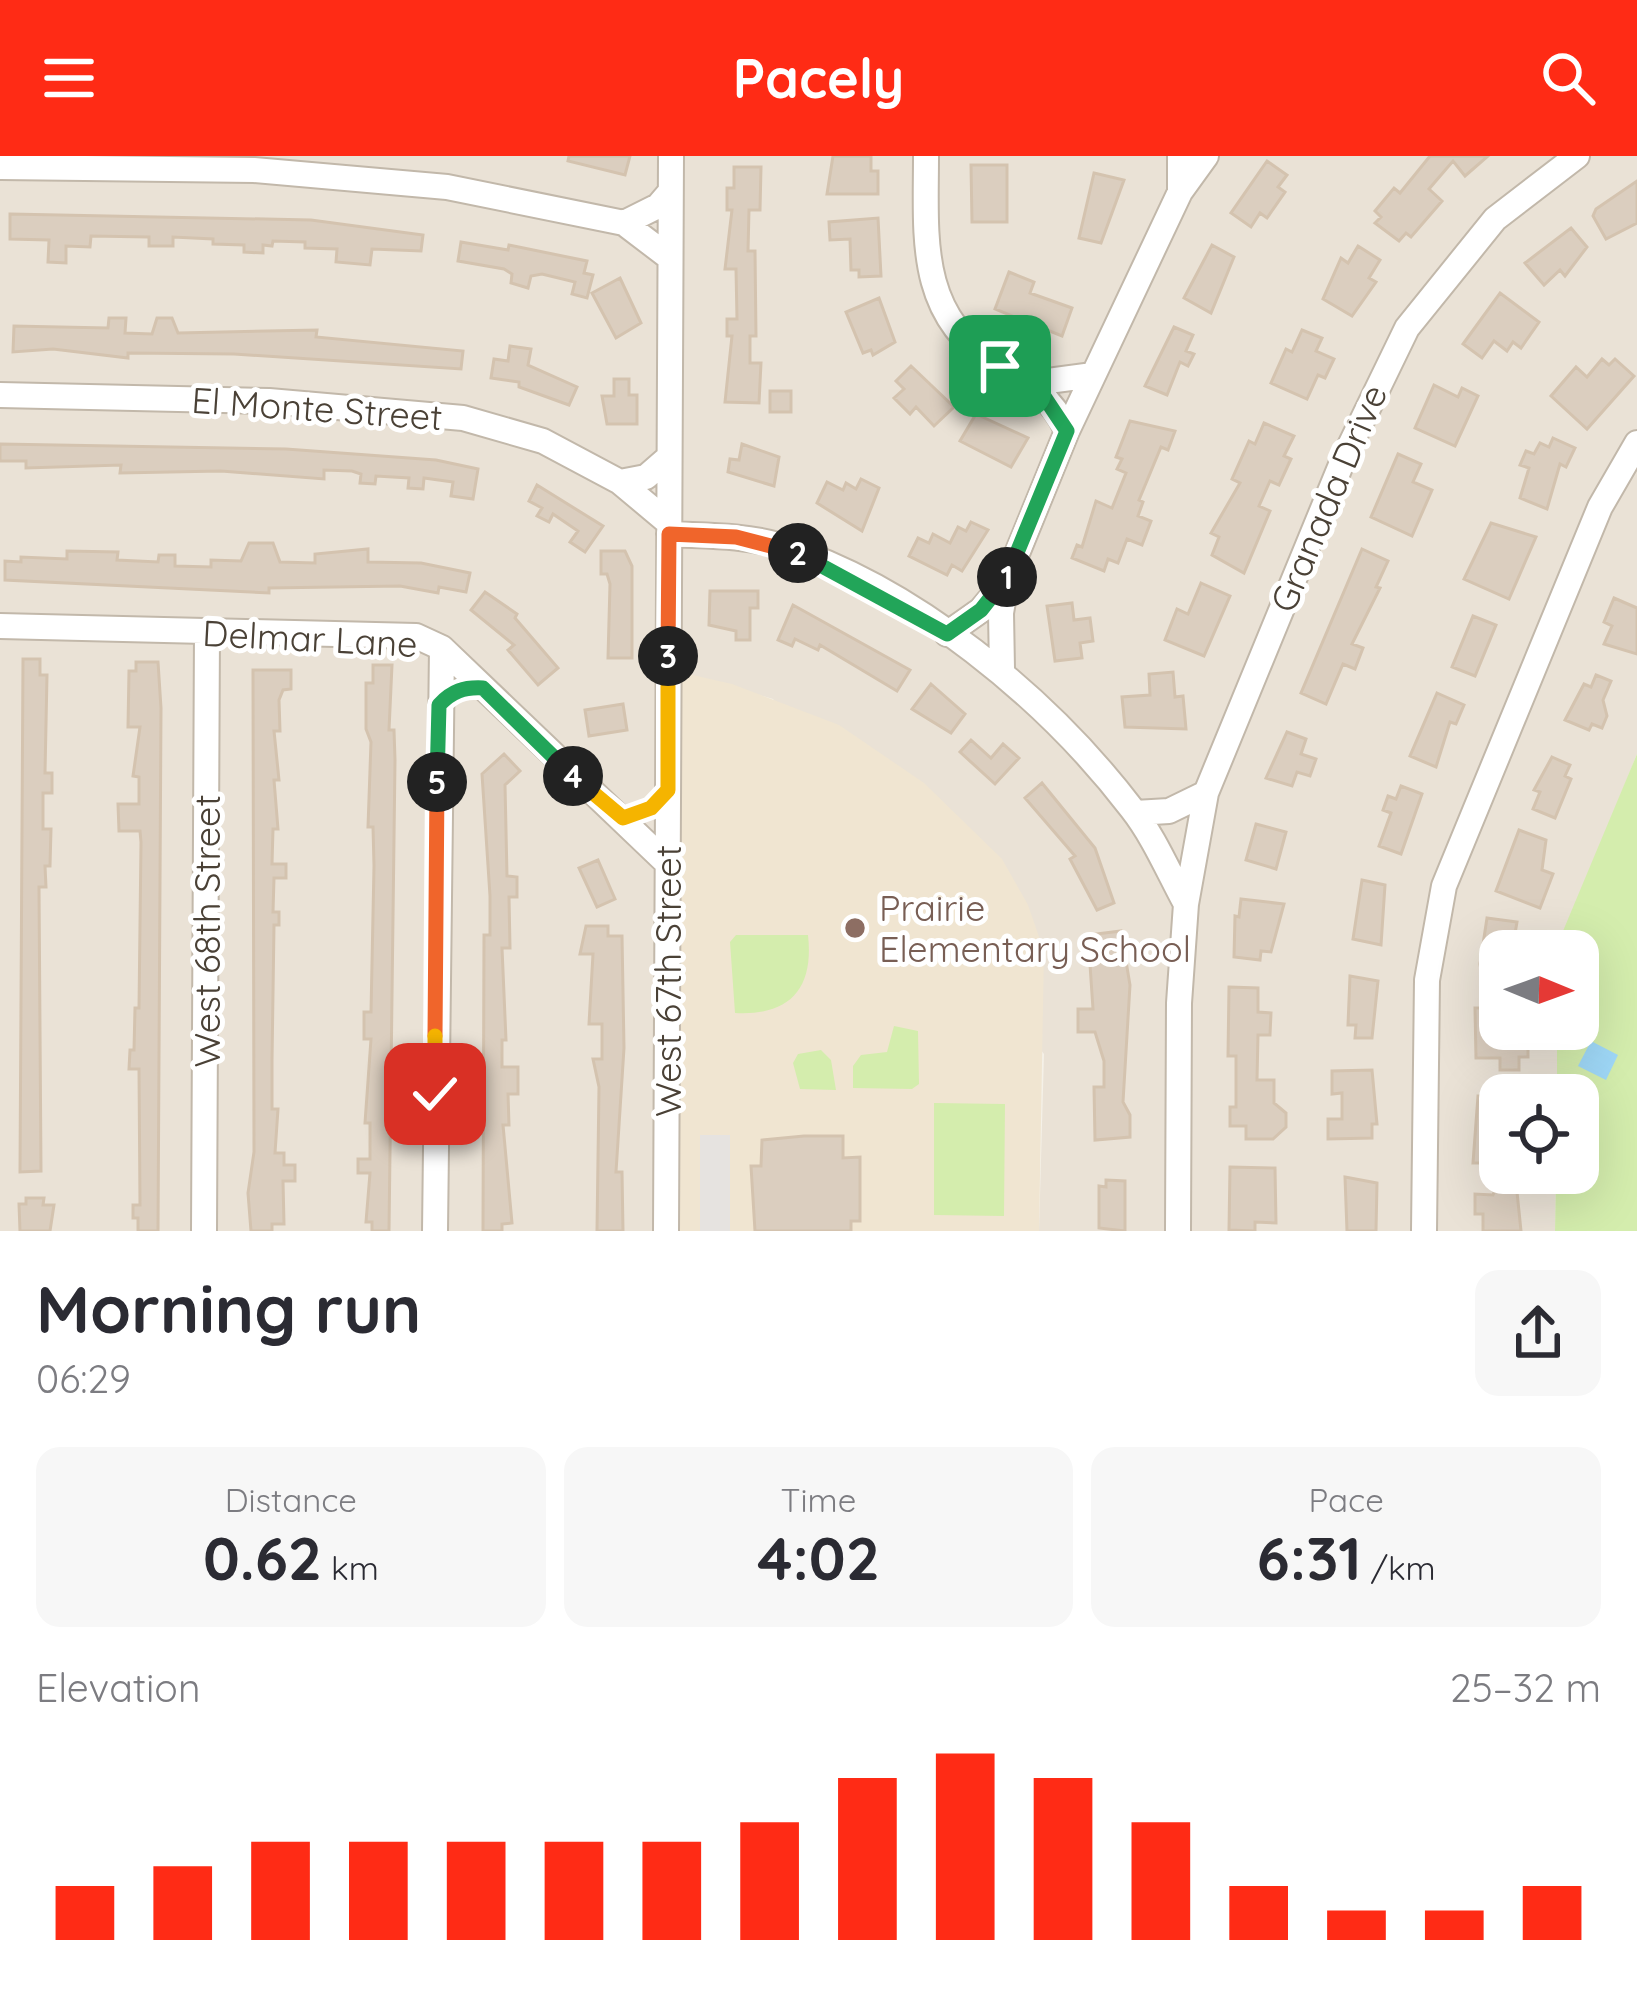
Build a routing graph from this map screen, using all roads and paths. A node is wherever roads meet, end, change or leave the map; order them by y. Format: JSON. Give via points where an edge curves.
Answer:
{"nodes":[{"id":1,"x":670,"y":156,"type":"edge"},
{"id":2,"x":926,"y":156,"type":"edge"},
{"id":3,"x":1180,"y":156,"type":"edge"},
{"id":4,"x":1206,"y":156,"type":"edge"},
{"id":5,"x":1577,"y":156,"type":"edge"},
{"id":6,"x":0,"y":167,"type":"edge"},
{"id":7,"x":670,"y":192,"type":"junction"},
{"id":8,"x":1180,"y":192,"type":"junction"},
{"id":9,"x":624,"y":223,"type":"junction"},
{"id":10,"x":670,"y":258,"type":"junction"},
{"id":11,"x":1017,"y":374,"type":"junction"},
{"id":12,"x":1093,"y":375,"type":"junction"},
{"id":13,"x":0,"y":395,"type":"edge"},
{"id":14,"x":1067,"y":431,"type":"junction"},
{"id":15,"x":1637,"y":443,"type":"edge"},
{"id":16,"x":669,"y":458,"type":"junction"},
{"id":17,"x":620,"y":482,"type":"junction"},
{"id":18,"x":669,"y":528,"type":"junction"},
{"id":19,"x":1007,"y":578,"type":"junction"},
{"id":20,"x":0,"y":626,"type":"edge"},
{"id":21,"x":207,"y":632,"type":"junction"},
{"id":22,"x":947,"y":634,"type":"junction"},
{"id":23,"x":442,"y":648,"type":"junction"},
{"id":24,"x":1001,"y":669,"type":"junction"},
{"id":25,"x":483,"y":688,"type":"junction"},
{"id":26,"x":439,"y":705,"type":"junction"},
{"id":27,"x":668,"y":790,"type":"junction"},
{"id":28,"x":1206,"y":793,"type":"junction"},
{"id":29,"x":1135,"y":813,"type":"junction"},
{"id":30,"x":623,"y":818,"type":"junction"},
{"id":31,"x":668,"y":863,"type":"junction"},
{"id":32,"x":1186,"y":904,"type":"junction"},
{"id":33,"x":204,"y":1231,"type":"edge"},
{"id":34,"x":435,"y":1231,"type":"edge"},
{"id":35,"x":666,"y":1231,"type":"edge"},
{"id":36,"x":1178,"y":1231,"type":"edge"},
{"id":37,"x":1424,"y":1231,"type":"edge"}],
"edges":[{"from":1,"to":7,"type":"street","name":"West 67th Street"},
{"from":2,"to":11,"type":"street","via":[[930,283],[959,334]]},
{"from":3,"to":8,"type":"street"},
{"from":4,"to":8,"type":"street"},
{"from":5,"to":28,"type":"street","name":"Granada Drive","via":[[1495,220],[1407,328],[1343,460]]},
{"from":6,"to":9,"type":"street","via":[[380,179]]},
{"from":7,"to":9,"type":"street"},
{"from":7,"to":10,"type":"street","name":"West 67th Street"},
{"from":8,"to":12,"type":"street"},
{"from":9,"to":10,"type":"street"},
{"from":10,"to":16,"type":"street","name":"West 67th Street"},
{"from":11,"to":12,"type":"street","via":[[1048,381]]},
{"from":11,"to":14,"type":"street","via":[[1041,392]]},
{"from":12,"to":14,"type":"street"},
{"from":13,"to":17,"type":"street","name":"El Monte Street","via":[[269,401],[463,418],[543,441]]},
{"from":14,"to":19,"type":"street"},
{"from":15,"to":37,"type":"street","via":[[1600,507],[1444,886],[1427,980]]},
{"from":16,"to":17,"type":"street","via":[[646,477]]},
{"from":16,"to":18,"type":"street","name":"West 67th Street"},
{"from":17,"to":18,"type":"street","name":"El Monte Street"},
{"from":18,"to":22,"type":"street","via":[[776,544]]},
{"from":18,"to":27,"type":"street","name":"West 67th Street"},
{"from":19,"to":22,"type":"street"},
{"from":19,"to":24,"type":"street"},
{"from":20,"to":21,"type":"street","name":"Delmar Lane"},
{"from":21,"to":23,"type":"street","name":"Delmar Lane","via":[[416,636]]},
{"from":21,"to":33,"type":"street","name":"West 68th Street"},
{"from":22,"to":24,"type":"street"},
{"from":23,"to":25,"type":"street","name":"Delmar Lane"},
{"from":23,"to":26,"type":"street"},
{"from":24,"to":29,"type":"street"},
{"from":25,"to":26,"type":"street","via":[[450,693]]},
{"from":25,"to":30,"type":"street","name":"Delmar Lane"},
{"from":26,"to":34,"type":"street"},
{"from":27,"to":30,"type":"street","via":[[651,808]]},
{"from":27,"to":31,"type":"street","name":"West 67th Street"},
{"from":28,"to":29,"type":"street","via":[[1169,811]]},
{"from":28,"to":32,"type":"street","name":"Granada Drive"},
{"from":29,"to":32,"type":"street"},
{"from":30,"to":31,"type":"street","name":"Delmar Lane"},
{"from":31,"to":35,"type":"street","name":"West 67th Street"},
{"from":32,"to":36,"type":"street","name":"Granada Drive"}]}
